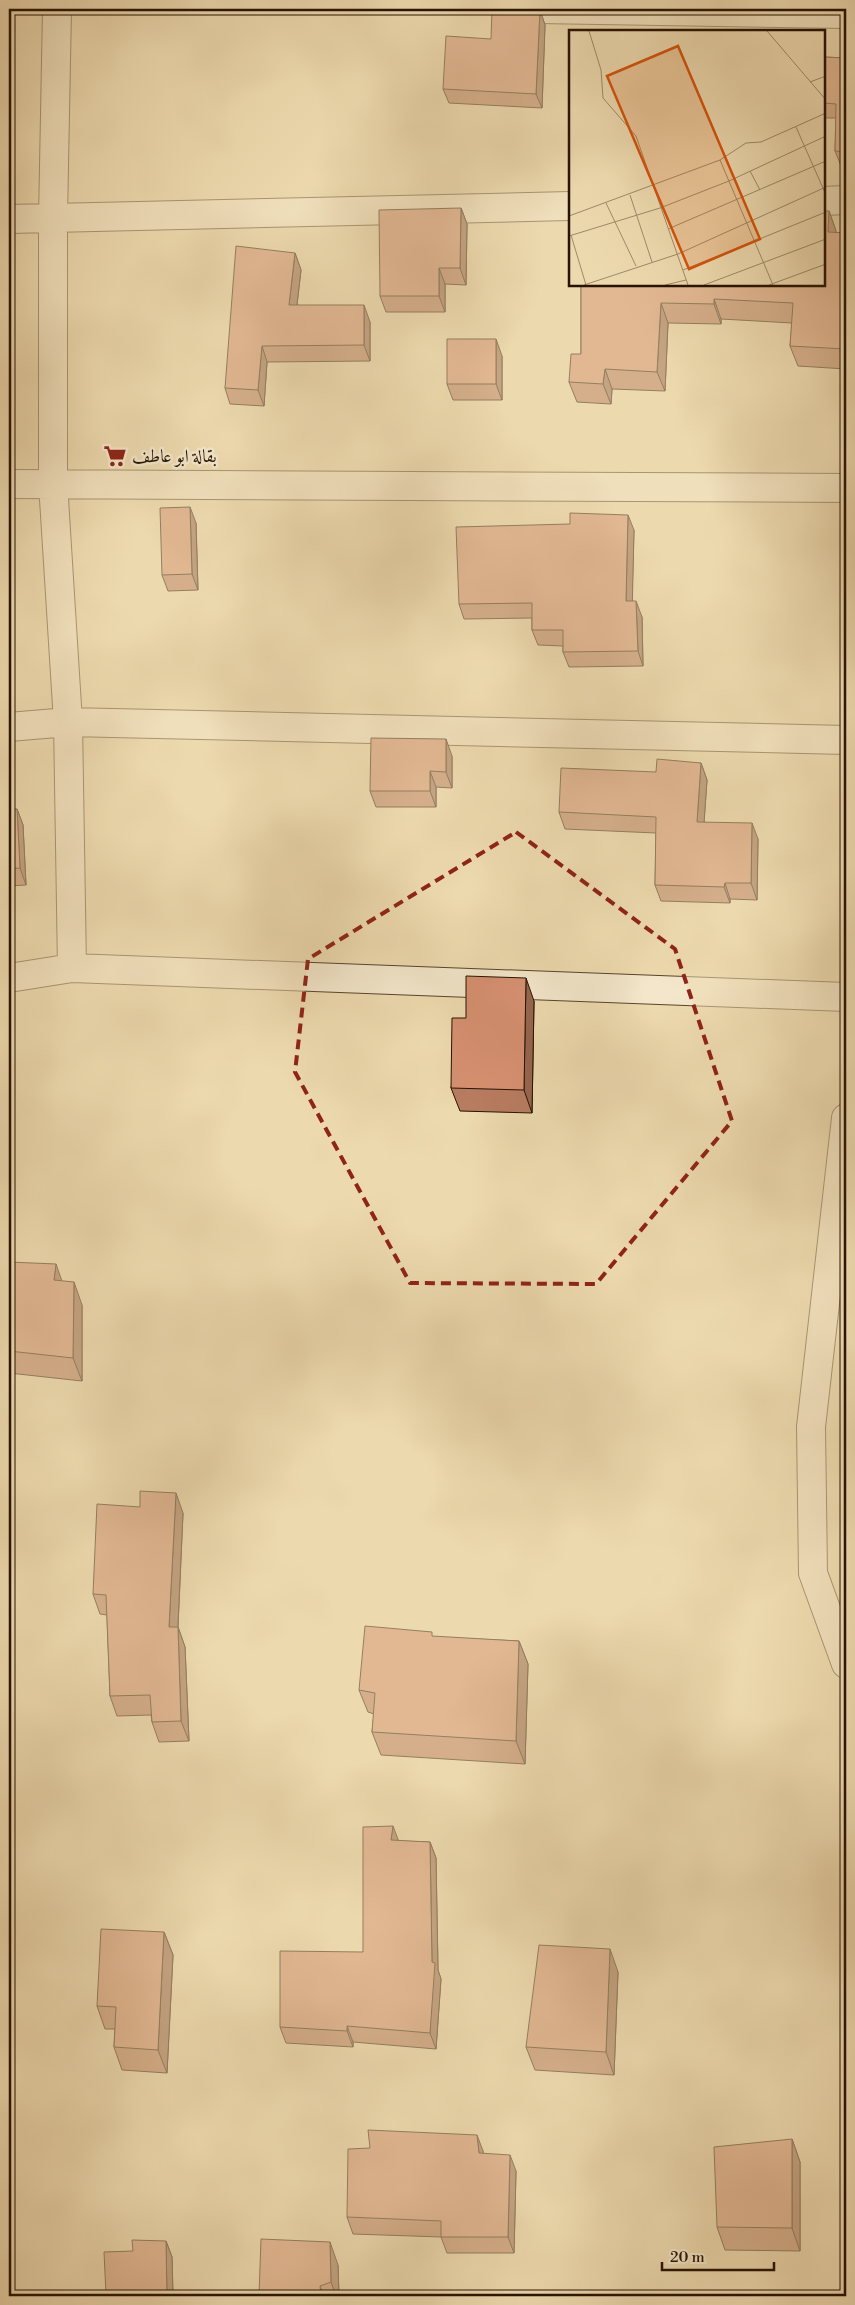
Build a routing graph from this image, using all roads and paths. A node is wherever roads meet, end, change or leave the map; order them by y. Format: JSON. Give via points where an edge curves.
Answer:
{"nodes":[{"id":1,"x":57,"y":9,"type":"edge"},
{"id":2,"x":539,"y":9,"type":"edge"},
{"id":3,"x":846,"y":14,"type":"edge"},
{"id":4,"x":846,"y":200,"type":"edge"},
{"id":5,"x":825,"y":201,"type":"edge"},
{"id":6,"x":569,"y":206,"type":"edge"},
{"id":7,"x":53,"y":218,"type":"junction"},
{"id":8,"x":9,"y":219,"type":"edge"},
{"id":9,"x":53,"y":483,"type":"junction"},
{"id":10,"x":9,"y":484,"type":"edge"},
{"id":11,"x":846,"y":488,"type":"edge"},
{"id":12,"x":68,"y":722,"type":"junction"},
{"id":13,"x":9,"y":727,"type":"edge"},
{"id":14,"x":846,"y":740,"type":"edge"},
{"id":15,"x":72,"y":968,"type":"junction"},
{"id":16,"x":9,"y":978,"type":"edge"},
{"id":17,"x":846,"y":997,"type":"edge"},
{"id":18,"x":846,"y":1118,"type":"edge"},
{"id":19,"x":846,"y":1664,"type":"edge"}],
"edges":[{"from":1,"to":7,"type":"street"},
{"from":2,"to":3,"type":"street"},
{"from":4,"to":5,"type":"street"},
{"from":6,"to":7,"type":"street"},
{"from":7,"to":8,"type":"street"},
{"from":7,"to":9,"type":"street"},
{"from":9,"to":10,"type":"street"},
{"from":9,"to":11,"type":"street"},
{"from":9,"to":12,"type":"street"},
{"from":12,"to":13,"type":"street"},
{"from":12,"to":14,"type":"street"},
{"from":12,"to":15,"type":"street"},
{"from":15,"to":16,"type":"street"},
{"from":15,"to":17,"type":"street"},
{"from":18,"to":19,"type":"street","via":[[811,1427],[813,1573]]}]}
